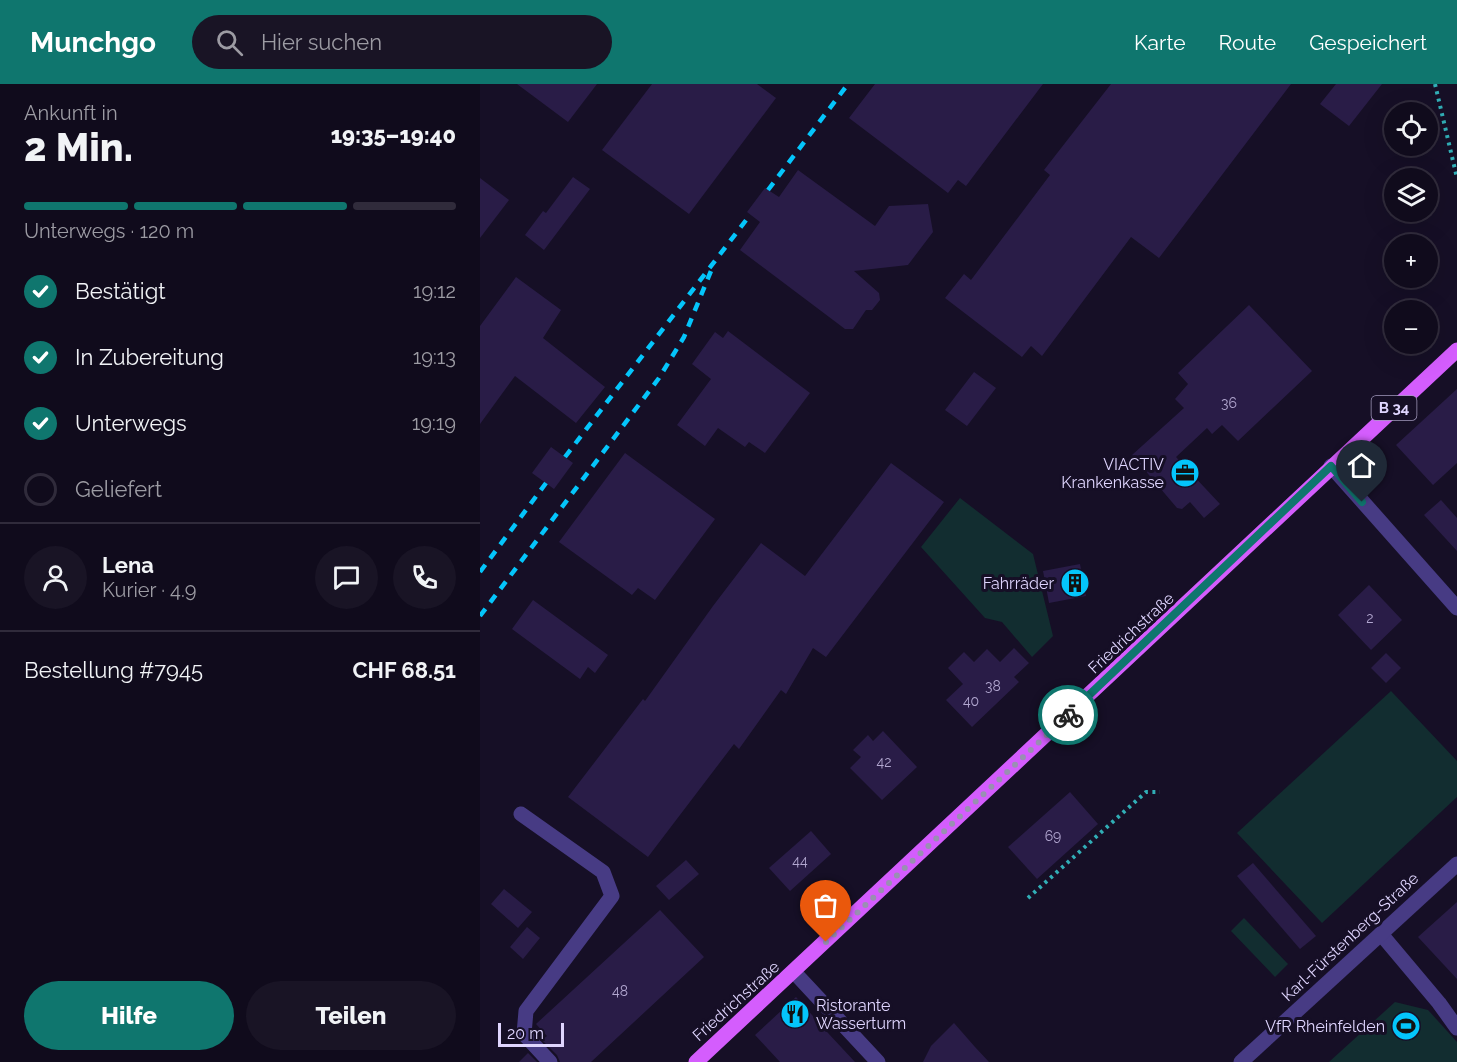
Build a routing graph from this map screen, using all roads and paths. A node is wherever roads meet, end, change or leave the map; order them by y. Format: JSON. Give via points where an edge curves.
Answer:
{"nodes":[{"id":1,"x":1435,"y":84,"type":"edge"},
{"id":2,"x":1457,"y":178,"type":"edge"},
{"id":3,"x":1457,"y":350,"type":"edge"},
{"id":4,"x":1331,"y":466,"type":"junction"},
{"id":5,"x":1457,"y":608,"type":"edge"},
{"id":6,"x":1160,"y":792,"type":"dead end"},
{"id":7,"x":521,"y":814,"type":"dead end"},
{"id":8,"x":1457,"y":864,"type":"edge"},
{"id":9,"x":1028,"y":898,"type":"dead end"},
{"id":10,"x":1381,"y":934,"type":"junction"},
{"id":11,"x":794,"y":972,"type":"junction"},
{"id":12,"x":1457,"y":1028,"type":"edge"},
{"id":13,"x":550,"y":1062,"type":"edge"},
{"id":14,"x":696,"y":1062,"type":"edge"},
{"id":15,"x":878,"y":1062,"type":"edge"},
{"id":16,"x":1241,"y":1062,"type":"edge"}],
"edges":[{"from":1,"to":2,"type":"path"},
{"from":3,"to":4,"type":"main road","name":"Friedrichstraße","number":"B 34"},
{"from":4,"to":5,"type":"street"},
{"from":4,"to":11,"type":"main road","name":"Friedrichstraße","number":"B 34"},
{"from":6,"to":9,"type":"path","via":[[1146,792]]},
{"from":7,"to":13,"type":"street","via":[[603,872],[612,896],[526,1011],[524,1034]]},
{"from":8,"to":10,"type":"street","name":"Karl-Fürstenberg-Straße"},
{"from":10,"to":12,"type":"street"},
{"from":10,"to":16,"type":"street","name":"Karl-Fürstenberg-Straße"},
{"from":11,"to":14,"type":"main road","name":"Friedrichstraße","number":"B 34"},
{"from":11,"to":15,"type":"street"}]}
